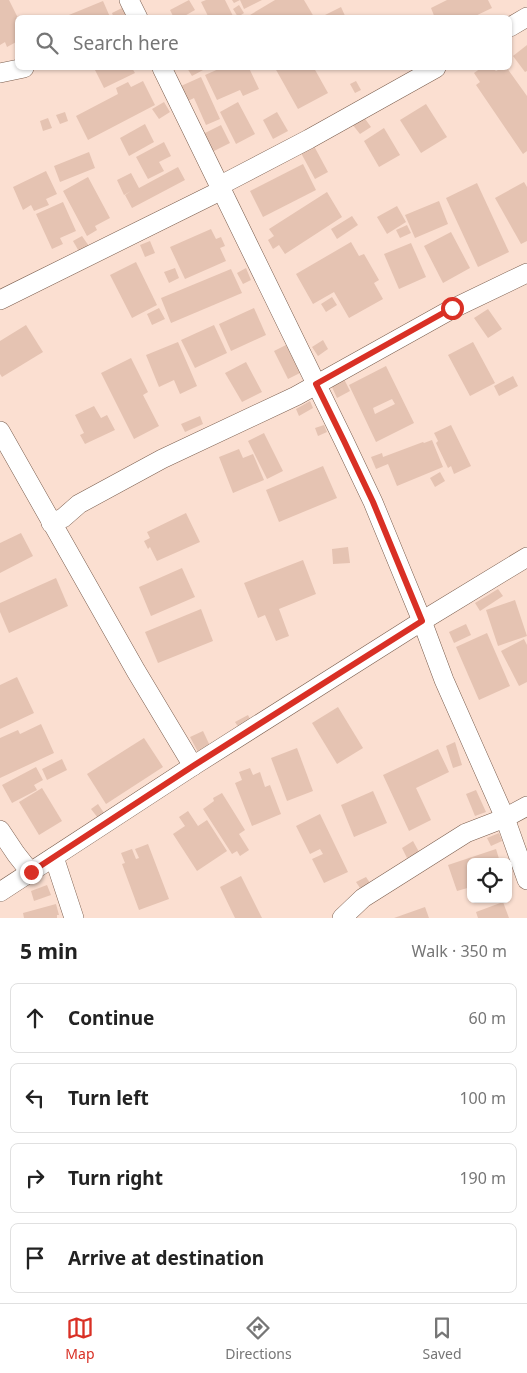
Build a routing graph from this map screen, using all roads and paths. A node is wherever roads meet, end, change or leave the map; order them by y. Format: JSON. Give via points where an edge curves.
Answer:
{"nodes":[{"id":1,"x":129,"y":0,"type":"edge"},
{"id":2,"x":136,"y":15,"type":"edge"},
{"id":3,"x":527,"y":17,"type":"edge"},
{"id":4,"x":512,"y":26,"type":"edge"},
{"id":5,"x":15,"y":70,"type":"edge"},
{"id":6,"x":163,"y":70,"type":"edge"},
{"id":7,"x":432,"y":70,"type":"edge"},
{"id":8,"x":0,"y":73,"type":"edge"},
{"id":9,"x":220,"y":188,"type":"junction"},
{"id":10,"x":527,"y":273,"type":"edge"},
{"id":11,"x":0,"y":300,"type":"edge"},
{"id":12,"x":316,"y":384,"type":"junction"},
{"id":13,"x":0,"y":432,"type":"edge"},
{"id":14,"x":51,"y":523,"type":"junction"},
{"id":15,"x":527,"y":557,"type":"edge"},
{"id":16,"x":422,"y":621,"type":"junction"},
{"id":17,"x":193,"y":766,"type":"junction"},
{"id":18,"x":527,"y":806,"type":"edge"},
{"id":19,"x":505,"y":818,"type":"junction"},
{"id":20,"x":0,"y":830,"type":"edge"},
{"id":21,"x":54,"y":858,"type":"junction"},
{"id":22,"x":31,"y":872,"type":"junction"},
{"id":23,"x":527,"y":880,"type":"edge"},
{"id":24,"x":0,"y":892,"type":"edge"},
{"id":25,"x":74,"y":918,"type":"edge"},
{"id":26,"x":342,"y":918,"type":"edge"}],
"edges":[{"from":1,"to":2,"type":"street"},
{"from":3,"to":4,"type":"street"},
{"from":5,"to":8,"type":"street"},
{"from":6,"to":9,"type":"street"},
{"from":7,"to":9,"type":"street"},
{"from":9,"to":11,"type":"street"},
{"from":9,"to":12,"type":"street"},
{"from":10,"to":12,"type":"street","via":[[452,308]]},
{"from":12,"to":14,"type":"street","via":[[120,481]]},
{"from":12,"to":16,"type":"street","via":[[373,502]]},
{"from":13,"to":14,"type":"street"},
{"from":14,"to":17,"type":"street"},
{"from":15,"to":16,"type":"street"},
{"from":16,"to":17,"type":"street"},
{"from":16,"to":19,"type":"street","via":[[444,680]]},
{"from":17,"to":21,"type":"street"},
{"from":18,"to":19,"type":"street"},
{"from":19,"to":23,"type":"street"},
{"from":19,"to":26,"type":"street","via":[[466,833],[363,898]]},
{"from":20,"to":22,"type":"street"},
{"from":21,"to":22,"type":"street"},
{"from":21,"to":25,"type":"street"},
{"from":22,"to":24,"type":"street"}]}
